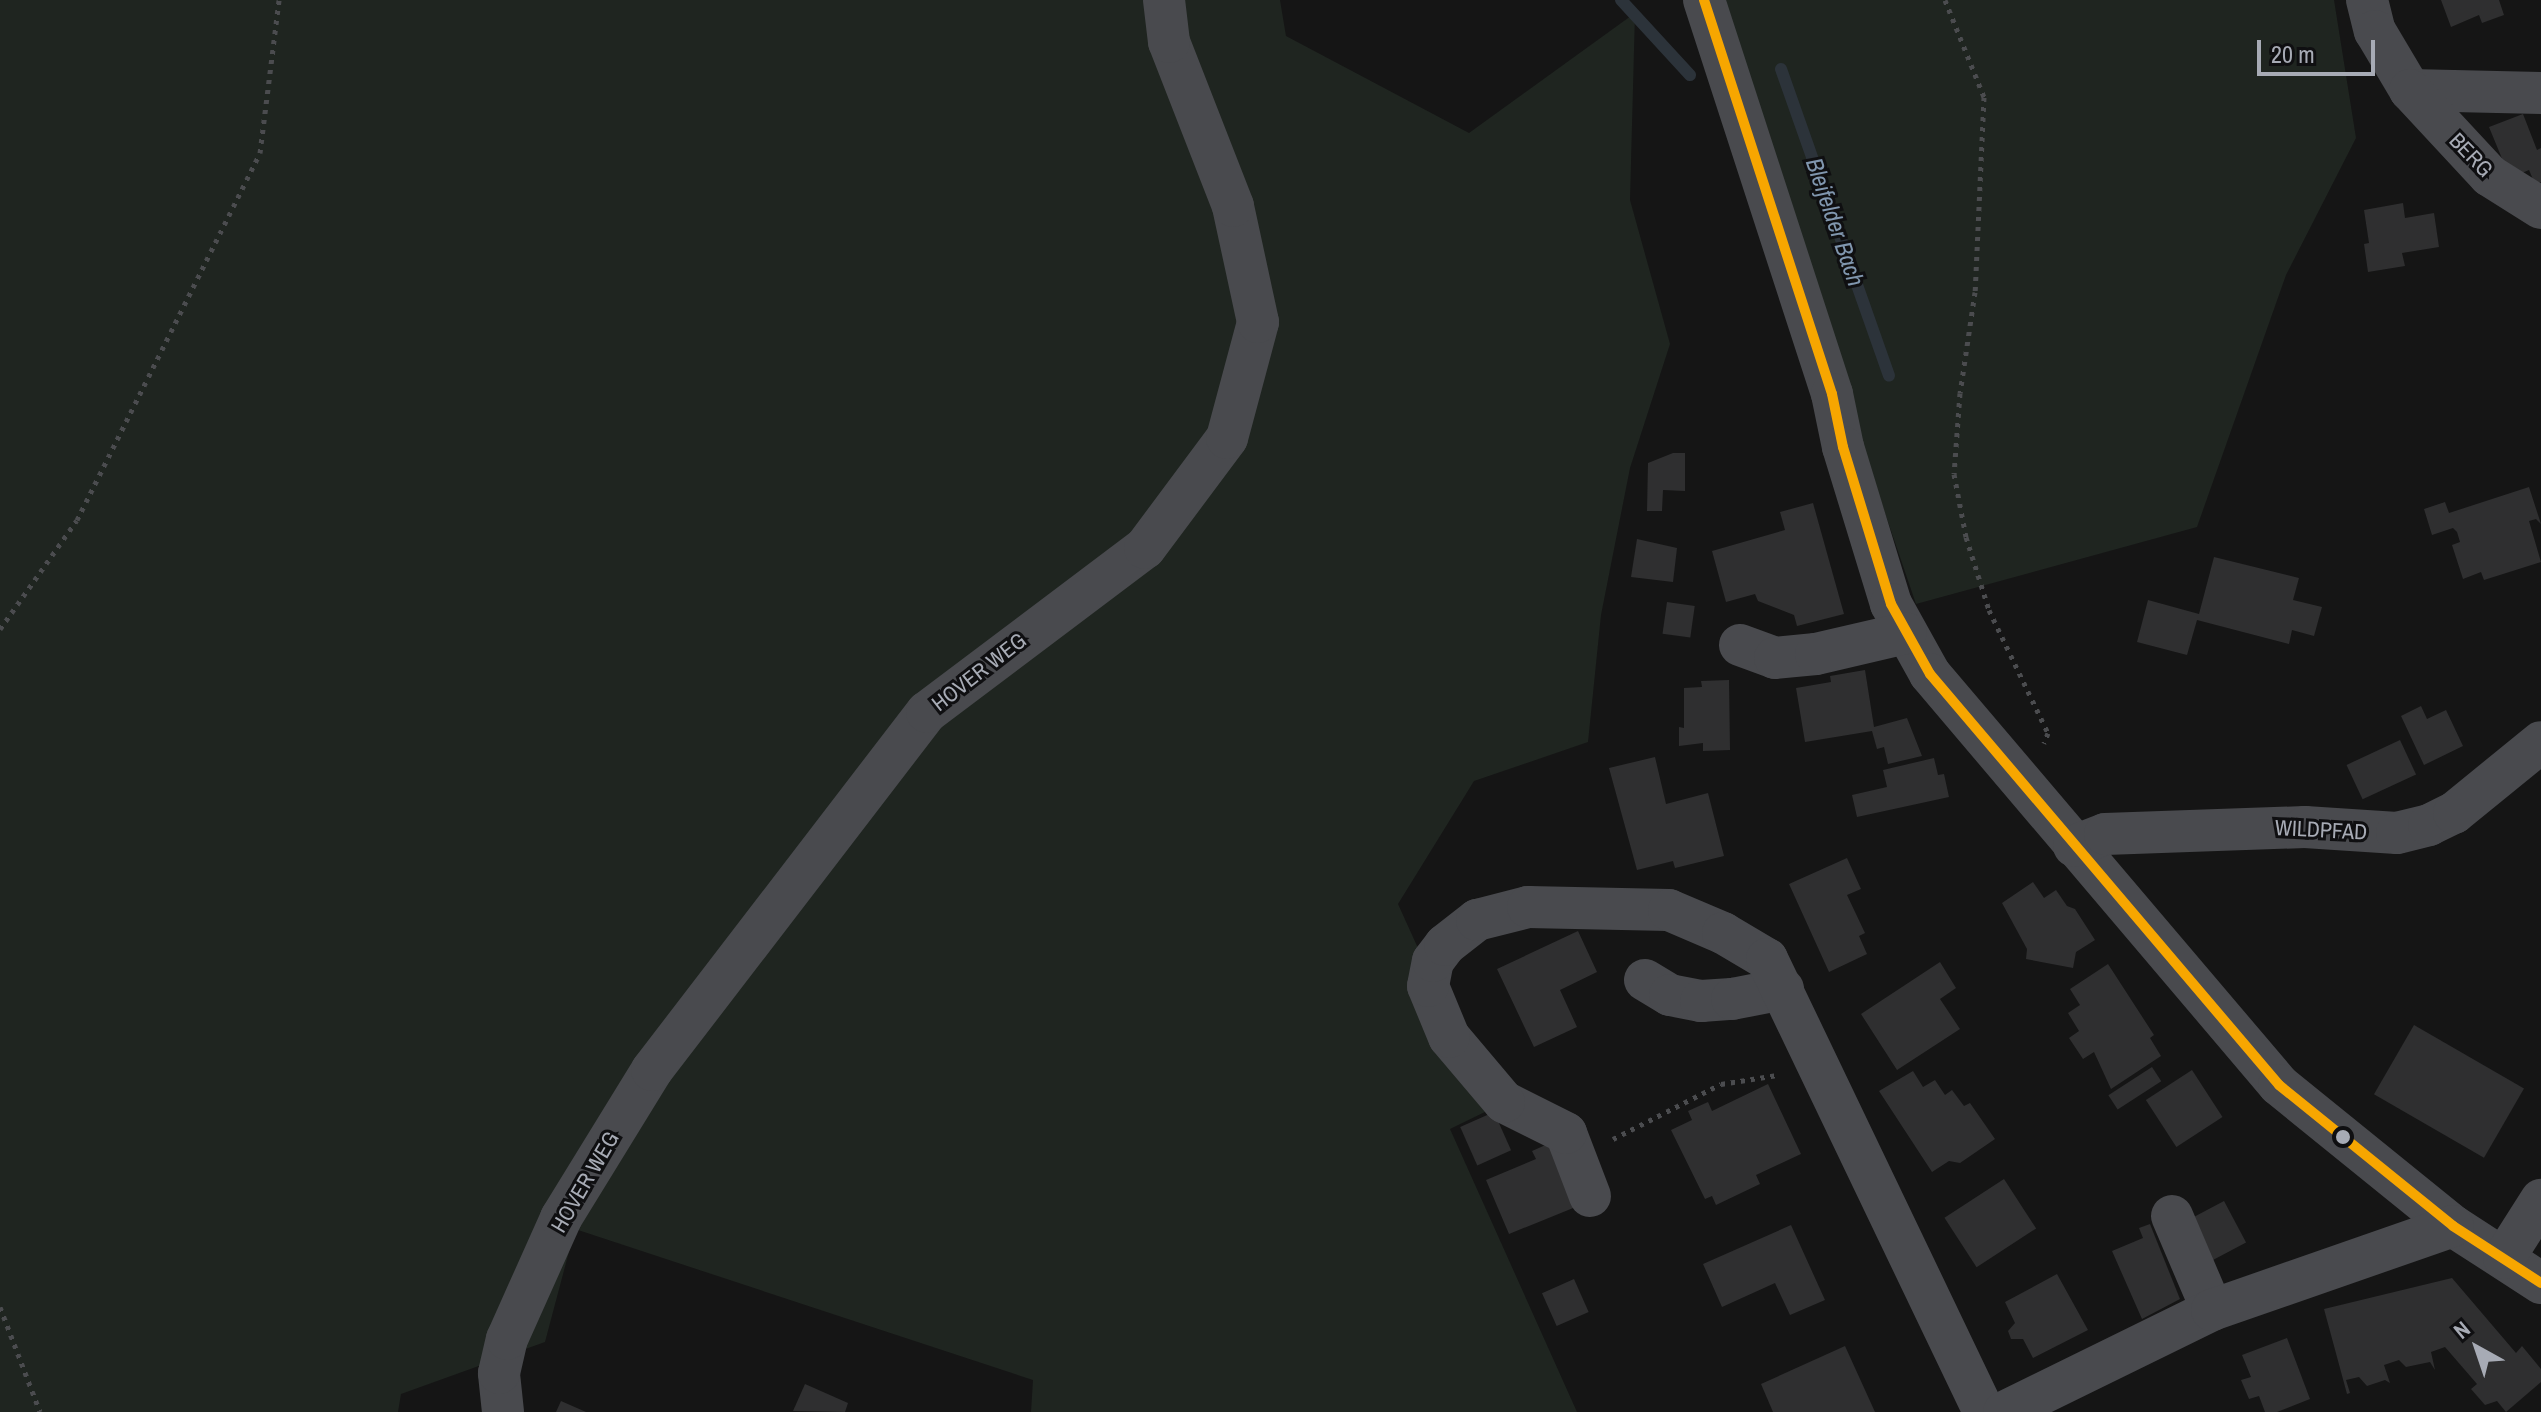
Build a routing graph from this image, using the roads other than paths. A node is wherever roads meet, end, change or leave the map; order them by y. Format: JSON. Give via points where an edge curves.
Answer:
{"nodes":[{"id":1,"x":1164,"y":0,"type":"edge"},
{"id":2,"x":1704,"y":0,"type":"edge"},
{"id":3,"x":2367,"y":0,"type":"edge"},
{"id":4,"x":2410,"y":90,"type":"junction"},
{"id":5,"x":2541,"y":93,"type":"edge"},
{"id":6,"x":2541,"y":208,"type":"edge"},
{"id":7,"x":1906,"y":633,"type":"junction"},
{"id":8,"x":1740,"y":645,"type":"dead end"},
{"id":9,"x":2541,"y":742,"type":"edge"},
{"id":10,"x":2074,"y":846,"type":"junction"},
{"id":11,"x":1645,"y":980,"type":"dead end"},
{"id":12,"x":1783,"y":989,"type":"junction"},
{"id":13,"x":1590,"y":1196,"type":"dead end"},
{"id":14,"x":2541,"y":1200,"type":"edge"},
{"id":15,"x":2172,"y":1216,"type":"dead end"},
{"id":16,"x":2453,"y":1226,"type":"junction"},
{"id":17,"x":2504,"y":1258,"type":"junction"},
{"id":18,"x":2541,"y":1283,"type":"edge"},
{"id":19,"x":2212,"y":1310,"type":"junction"},
{"id":20,"x":503,"y":1412,"type":"edge"},
{"id":21,"x":1984,"y":1412,"type":"edge"},
{"id":22,"x":2004,"y":1412,"type":"edge"}],
"edges":[{"from":1,"to":20,"type":"street","name":"HOVER WEG","via":[[1169,42],[1233,206],[1258,322],[1227,438],[1145,548],[927,712],[652,1070],[561,1218],[507,1339],[499,1373]]},
{"from":2,"to":7,"type":"street","via":[[1832,394],[1891,604]]},
{"from":3,"to":4,"type":"street","name":"BERG","via":[[2375,31]]},
{"from":4,"to":5,"type":"street"},
{"from":4,"to":6,"type":"street","name":"BERG","via":[[2490,176]]},
{"from":7,"to":8,"type":"street","via":[[1775,658]]},
{"from":7,"to":10,"type":"street","via":[[1930,674]]},
{"from":9,"to":10,"type":"street","name":"WILDPFAD","via":[[2454,813],[2397,833],[2305,827],[2105,834]]},
{"from":10,"to":16,"type":"street","via":[[2279,1085]]},
{"from":11,"to":12,"type":"street","via":[[1670,995],[1701,1001]]},
{"from":12,"to":13,"type":"street","via":[[1767,959],[1669,910],[1528,907],[1477,920],[1445,945],[1433,961],[1428,986],[1449,1037],[1504,1102],[1566,1133]]},
{"from":12,"to":21,"type":"street"},
{"from":14,"to":17,"type":"street"},
{"from":15,"to":19,"type":"street"},
{"from":16,"to":17,"type":"street"},
{"from":16,"to":19,"type":"street"},
{"from":17,"to":18,"type":"street"},
{"from":19,"to":22,"type":"street"}]}
